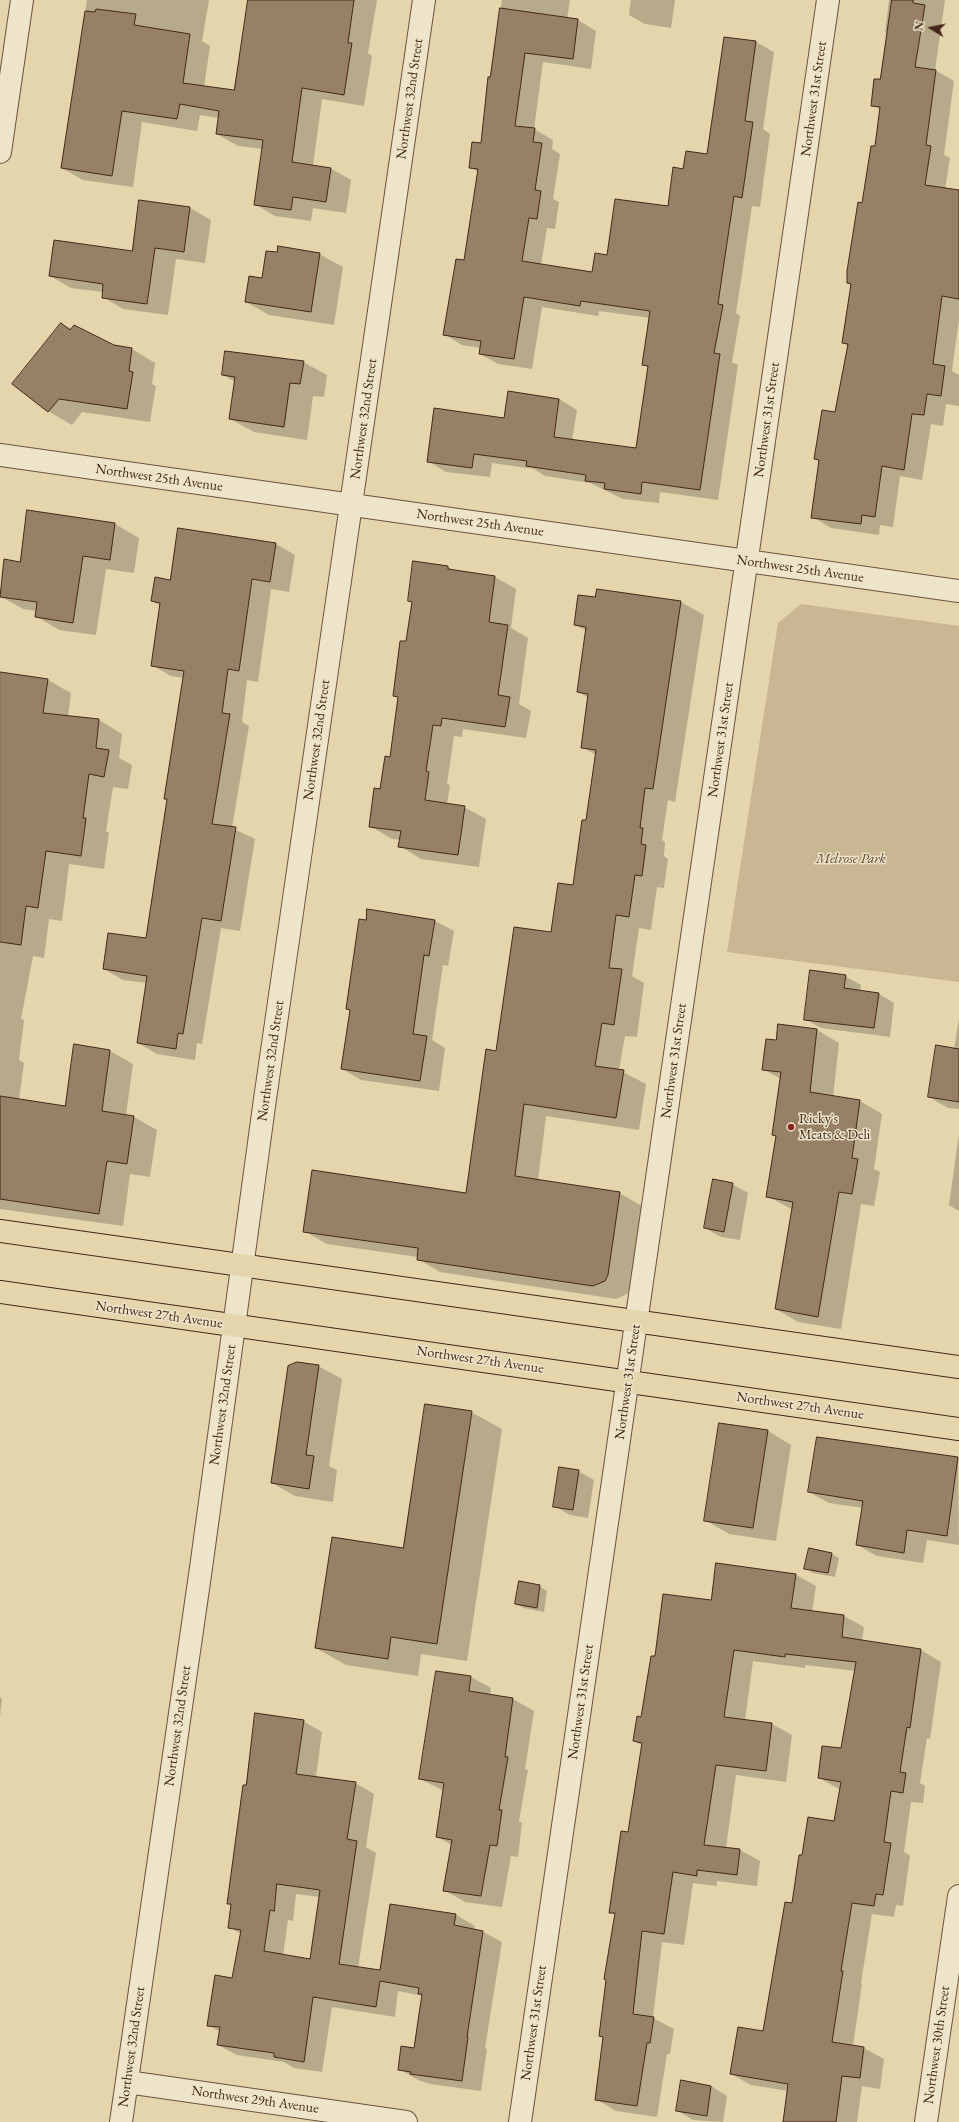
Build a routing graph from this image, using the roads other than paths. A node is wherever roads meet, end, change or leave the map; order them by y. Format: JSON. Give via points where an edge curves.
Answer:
{"nodes":[{"id":1,"x":22,"y":0,"type":"edge"},
{"id":2,"x":424,"y":0,"type":"edge"},
{"id":3,"x":828,"y":0,"type":"edge"},
{"id":4,"x":0,"y":152,"type":"edge"},
{"id":5,"x":0,"y":455,"type":"edge"},
{"id":6,"x":351,"y":505,"type":"junction"},
{"id":7,"x":746,"y":562,"type":"junction"},
{"id":8,"x":959,"y":591,"type":"edge"},
{"id":9,"x":0,"y":1231,"type":"edge"},
{"id":10,"x":243,"y":1265,"type":"junction"},
{"id":11,"x":0,"y":1292,"type":"edge"},
{"id":12,"x":636,"y":1322,"type":"junction"},
{"id":13,"x":234,"y":1325,"type":"junction"},
{"id":14,"x":959,"y":1367,"type":"edge"},
{"id":15,"x":628,"y":1382,"type":"junction"},
{"id":16,"x":959,"y":1429,"type":"edge"},
{"id":17,"x":959,"y":1896,"type":"edge"},
{"id":18,"x":127,"y":2082,"type":"junction"},
{"id":19,"x":121,"y":2122,"type":"edge"},
{"id":20,"x":406,"y":2122,"type":"edge"},
{"id":21,"x":520,"y":2122,"type":"edge"},
{"id":22,"x":926,"y":2122,"type":"edge"}],
"edges":[{"from":1,"to":4,"type":"street"},
{"from":2,"to":6,"type":"street","name":"Northwest 32nd Street"},
{"from":3,"to":7,"type":"street","name":"Northwest 31st Street"},
{"from":5,"to":6,"type":"street","name":"Northwest 25th Avenue"},
{"from":6,"to":7,"type":"street","name":"Northwest 25th Avenue"},
{"from":6,"to":10,"type":"street","name":"Northwest 32nd Street"},
{"from":7,"to":8,"type":"street","name":"Northwest 25th Avenue"},
{"from":7,"to":12,"type":"street","name":"Northwest 31st Street"},
{"from":9,"to":10,"type":"highway"},
{"from":10,"to":12,"type":"highway"},
{"from":10,"to":13,"type":"street","name":"Northwest 32nd Street"},
{"from":11,"to":13,"type":"highway","name":"Northwest 27th Avenue"},
{"from":12,"to":14,"type":"highway"},
{"from":12,"to":15,"type":"street","name":"Northwest 31st Street"},
{"from":13,"to":15,"type":"highway","name":"Northwest 27th Avenue"},
{"from":13,"to":18,"type":"street","name":"Northwest 32nd Street"},
{"from":15,"to":16,"type":"highway","name":"Northwest 27th Avenue"},
{"from":15,"to":21,"type":"street","name":"Northwest 31st Street"},
{"from":17,"to":22,"type":"street","name":"Northwest 30th Street"},
{"from":18,"to":19,"type":"street","name":"Northwest 32nd Street"},
{"from":18,"to":20,"type":"street","name":"Northwest 29th Avenue"}]}
